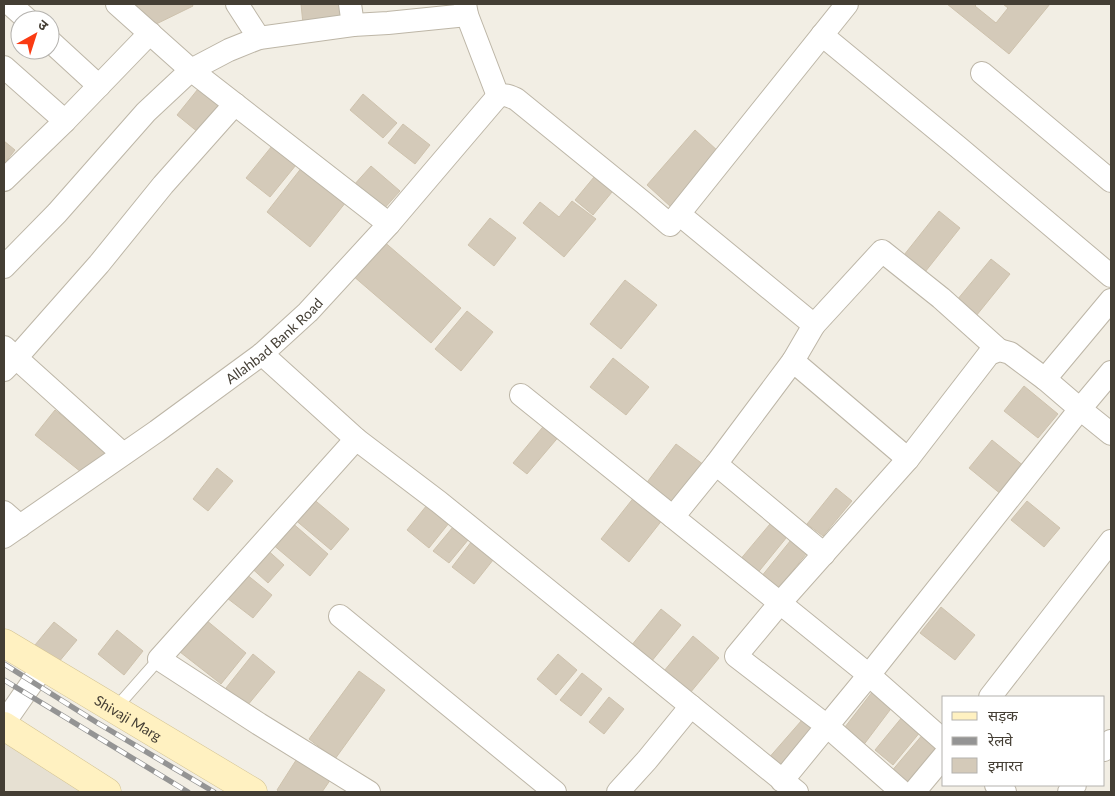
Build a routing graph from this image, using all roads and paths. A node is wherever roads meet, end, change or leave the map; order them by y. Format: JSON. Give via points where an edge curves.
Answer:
{"nodes":[{"id":1,"x":117,"y":4,"type":"edge"},
{"id":2,"x":237,"y":4,"type":"edge"},
{"id":3,"x":847,"y":4,"type":"edge"},
{"id":4,"x":466,"y":9,"type":"edge"},
{"id":5,"x":352,"y":15,"type":"edge"},
{"id":6,"x":150,"y":33,"type":"junction"},
{"id":7,"x":822,"y":35,"type":"junction"},
{"id":8,"x":259,"y":38,"type":"junction"},
{"id":9,"x":60,"y":50,"type":"edge"},
{"id":10,"x":4,"y":67,"type":"edge"},
{"id":11,"x":191,"y":70,"type":"junction"},
{"id":12,"x":982,"y":73,"type":"dead end"},
{"id":13,"x":99,"y":86,"type":"junction"},
{"id":14,"x":498,"y":96,"type":"junction"},
{"id":15,"x":235,"y":104,"type":"junction"},
{"id":16,"x":65,"y":121,"type":"junction"},
{"id":17,"x":4,"y":180,"type":"edge"},
{"id":18,"x":1111,"y":181,"type":"edge"},
{"id":19,"x":679,"y":214,"type":"junction"},
{"id":20,"x":389,"y":224,"type":"junction"},
{"id":21,"x":4,"y":266,"type":"edge"},
{"id":22,"x":1111,"y":276,"type":"edge"},
{"id":23,"x":1111,"y":300,"type":"edge"},
{"id":24,"x":814,"y":326,"type":"junction"},
{"id":25,"x":999,"y":350,"type":"junction"},
{"id":26,"x":262,"y":354,"type":"junction"},
{"id":27,"x":8,"y":358,"type":"edge"},
{"id":28,"x":793,"y":361,"type":"junction"},
{"id":29,"x":1111,"y":372,"type":"edge"},
{"id":30,"x":1045,"y":379,"type":"junction"},
{"id":31,"x":521,"y":395,"type":"dead end"},
{"id":32,"x":1080,"y":409,"type":"junction"},
{"id":33,"x":1111,"y":434,"type":"edge"},
{"id":34,"x":356,"y":439,"type":"junction"},
{"id":35,"x":124,"y":454,"type":"junction"},
{"id":36,"x":908,"y":459,"type":"junction"},
{"id":37,"x":716,"y":464,"type":"junction"},
{"id":38,"x":673,"y":517,"type":"junction"},
{"id":39,"x":9,"y":525,"type":"edge"},
{"id":40,"x":1111,"y":541,"type":"edge"},
{"id":41,"x":824,"y":554,"type":"junction"},
{"id":42,"x":780,"y":603,"type":"junction"},
{"id":43,"x":340,"y":616,"type":"dead end"},
{"id":44,"x":4,"y":643,"type":"edge"},
{"id":45,"x":159,"y":659,"type":"junction"},
{"id":46,"x":43,"y":667,"type":"junction"},
{"id":47,"x":869,"y":675,"type":"junction"},
{"id":48,"x":991,"y":696,"type":"edge"},
{"id":49,"x":691,"y":706,"type":"junction"},
{"id":50,"x":114,"y":710,"type":"junction"},
{"id":51,"x":4,"y":724,"type":"edge"},
{"id":52,"x":826,"y":726,"type":"junction"},
{"id":53,"x":942,"y":739,"type":"edge"},
{"id":54,"x":942,"y":758,"type":"edge"},
{"id":55,"x":789,"y":787,"type":"edge"},
{"id":56,"x":107,"y":792,"type":"edge"},
{"id":57,"x":253,"y":792,"type":"edge"},
{"id":58,"x":369,"y":792,"type":"edge"},
{"id":59,"x":555,"y":792,"type":"edge"},
{"id":60,"x":618,"y":792,"type":"edge"},
{"id":61,"x":902,"y":792,"type":"edge"},
{"id":62,"x":914,"y":792,"type":"edge"}],
"edges":[{"from":1,"to":6,"type":"street"},
{"from":2,"to":8,"type":"street"},
{"from":3,"to":7,"type":"street"},
{"from":4,"to":5,"type":"street","via":[[388,23]]},
{"from":4,"to":14,"type":"street"},
{"from":5,"to":8,"type":"street"},
{"from":6,"to":11,"type":"street"},
{"from":6,"to":13,"type":"street"},
{"from":7,"to":19,"type":"street"},
{"from":7,"to":22,"type":"street"},
{"from":8,"to":11,"type":"street"},
{"from":9,"to":13,"type":"street"},
{"from":10,"to":16,"type":"street"},
{"from":11,"to":15,"type":"street"},
{"from":11,"to":21,"type":"street","via":[[146,112],[57,213]]},
{"from":12,"to":18,"type":"street"},
{"from":13,"to":16,"type":"street"},
{"from":14,"to":19,"type":"street","via":[[516,99],[670,225]]},
{"from":14,"to":20,"type":"street","name":"Allahbad Bank Road"},
{"from":15,"to":20,"type":"street"},
{"from":15,"to":27,"type":"street","via":[[99,264]]},
{"from":16,"to":17,"type":"street"},
{"from":19,"to":24,"type":"street"},
{"from":20,"to":26,"type":"street","name":"Allahbad Bank Road","via":[[308,312]]},
{"from":23,"to":30,"type":"street"},
{"from":24,"to":25,"type":"street","via":[[882,250]]},
{"from":24,"to":28,"type":"street"},
{"from":25,"to":30,"type":"street","via":[[1010,353]]},
{"from":25,"to":36,"type":"street","via":[[989,354]]},
{"from":26,"to":34,"type":"street"},
{"from":26,"to":35,"type":"street","name":"Allahbad Bank Road"},
{"from":27,"to":35,"type":"street"},
{"from":28,"to":36,"type":"street"},
{"from":28,"to":37,"type":"street"},
{"from":29,"to":32,"type":"street"},
{"from":30,"to":32,"type":"street"},
{"from":31,"to":38,"type":"street"},
{"from":32,"to":33,"type":"street"},
{"from":32,"to":47,"type":"street"},
{"from":34,"to":45,"type":"street"},
{"from":34,"to":49,"type":"street"},
{"from":35,"to":39,"type":"street","name":"Allahbad Bank Road"},
{"from":36,"to":41,"type":"street"},
{"from":37,"to":38,"type":"street"},
{"from":37,"to":41,"type":"street"},
{"from":38,"to":42,"type":"street"},
{"from":40,"to":48,"type":"street"},
{"from":41,"to":42,"type":"street"},
{"from":42,"to":47,"type":"street"},
{"from":42,"to":52,"type":"street","via":[[736,656]]},
{"from":43,"to":59,"type":"street"},
{"from":44,"to":46,"type":"main road","name":"Shivaji Marg"},
{"from":45,"to":50,"type":"lane"},
{"from":45,"to":58,"type":"street"},
{"from":46,"to":50,"type":"main road","name":"Shivaji Marg"},
{"from":46,"to":51,"type":"street"},
{"from":47,"to":52,"type":"street"},
{"from":47,"to":53,"type":"street"},
{"from":49,"to":55,"type":"street"},
{"from":49,"to":60,"type":"street"},
{"from":50,"to":57,"type":"main road","name":"Shivaji Marg"},
{"from":51,"to":56,"type":"main road"},
{"from":52,"to":55,"type":"street"},
{"from":52,"to":61,"type":"street"},
{"from":54,"to":62,"type":"street"}]}
